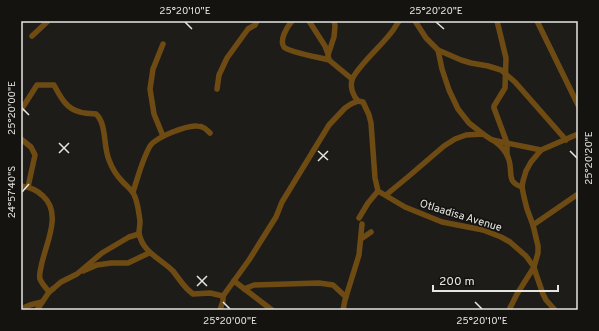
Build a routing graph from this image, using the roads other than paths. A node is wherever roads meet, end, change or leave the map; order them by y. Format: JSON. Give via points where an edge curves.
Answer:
{"nodes":[{"id":1,"x":48,"y":21,"type":"edge"},
{"id":2,"x":257,"y":21,"type":"edge"},
{"id":3,"x":292,"y":21,"type":"edge"},
{"id":4,"x":309,"y":21,"type":"edge"},
{"id":5,"x":334,"y":21,"type":"edge"},
{"id":6,"x":399,"y":21,"type":"edge"},
{"id":7,"x":415,"y":21,"type":"edge"},
{"id":8,"x":497,"y":21,"type":"edge"},
{"id":9,"x":537,"y":21,"type":"edge"},
{"id":10,"x":32,"y":36,"type":"dead end"},
{"id":11,"x":163,"y":44,"type":"dead end"},
{"id":12,"x":438,"y":50,"type":"junction"},
{"id":13,"x":329,"y":57,"type":"junction"},
{"id":14,"x":506,"y":73,"type":"junction"},
{"id":15,"x":352,"y":79,"type":"junction"},
{"id":16,"x":217,"y":89,"type":"dead end"},
{"id":17,"x":358,"y":101,"type":"junction"},
{"id":18,"x":578,"y":105,"type":"edge"},
{"id":19,"x":21,"y":110,"type":"edge"},
{"id":20,"x":469,"y":123,"type":"junction"},
{"id":21,"x":210,"y":133,"type":"dead end"},
{"id":22,"x":483,"y":134,"type":"junction"},
{"id":23,"x":578,"y":134,"type":"edge"},
{"id":24,"x":466,"y":135,"type":"junction"},
{"id":25,"x":163,"y":136,"type":"junction"},
{"id":26,"x":21,"y":139,"type":"edge"},
{"id":27,"x":492,"y":140,"type":"junction"},
{"id":28,"x":566,"y":140,"type":"junction"},
{"id":29,"x":507,"y":143,"type":"junction"},
{"id":30,"x":541,"y":150,"type":"junction"},
{"id":31,"x":507,"y":156,"type":"junction"},
{"id":32,"x":21,"y":186,"type":"edge"},
{"id":33,"x":28,"y":187,"type":"junction"},
{"id":34,"x":522,"y":187,"type":"junction"},
{"id":35,"x":378,"y":191,"type":"junction"},
{"id":36,"x":133,"y":192,"type":"junction"},
{"id":37,"x":578,"y":194,"type":"edge"},
{"id":38,"x":386,"y":195,"type":"junction"},
{"id":39,"x":534,"y":225,"type":"junction"},
{"id":40,"x":371,"y":232,"type":"dead end"},
{"id":41,"x":139,"y":234,"type":"junction"},
{"id":42,"x":361,"y":240,"type":"junction"},
{"id":43,"x":149,"y":253,"type":"junction"},
{"id":44,"x":534,"y":267,"type":"junction"},
{"id":45,"x":77,"y":274,"type":"junction"},
{"id":46,"x":234,"y":281,"type":"junction"},
{"id":47,"x":244,"y":289,"type":"junction"},
{"id":48,"x":49,"y":292,"type":"junction"},
{"id":49,"x":223,"y":296,"type":"junction"},
{"id":50,"x":346,"y":297,"type":"junction"},
{"id":51,"x":42,"y":302,"type":"junction"},
{"id":52,"x":21,"y":309,"type":"edge"},
{"id":53,"x":37,"y":310,"type":"edge"},
{"id":54,"x":220,"y":310,"type":"edge"},
{"id":55,"x":272,"y":310,"type":"edge"},
{"id":56,"x":343,"y":310,"type":"edge"},
{"id":57,"x":509,"y":310,"type":"edge"},
{"id":58,"x":555,"y":310,"type":"edge"}],
"edges":[{"from":1,"to":10,"type":"street"},
{"from":2,"to":16,"type":"street","via":[[227,58],[219,75]]},
{"from":3,"to":13,"type":"street","via":[[283,39],[285,48]]},
{"from":4,"to":13,"type":"street"},
{"from":5,"to":13,"type":"street","via":[[334,37]]},
{"from":6,"to":15,"type":"street"},
{"from":7,"to":12,"type":"street"},
{"from":8,"to":14,"type":"street","via":[[506,58]]},
{"from":9,"to":18,"type":"street"},
{"from":11,"to":25,"type":"street","via":[[153,69],[150,89],[154,114]]},
{"from":12,"to":14,"type":"street","via":[[461,60]]},
{"from":12,"to":20,"type":"street","via":[[451,96]]},
{"from":13,"to":15,"type":"street"},
{"from":14,"to":28,"type":"street"},
{"from":14,"to":29,"type":"street","via":[[505,88],[494,108]]},
{"from":15,"to":17,"type":"street","via":[[351,86]]},
{"from":17,"to":35,"type":"street","via":[[363,102],[371,123]]},
{"from":17,"to":46,"type":"street","via":[[345,108],[329,125],[282,202],[276,217]]},
{"from":19,"to":36,"type":"street","via":[[37,85],[54,85],[61,99],[69,107],[80,112],[96,114],[103,128],[109,160],[118,176]]},
{"from":20,"to":22,"type":"street"},
{"from":20,"to":24,"type":"street"},
{"from":21,"to":25,"type":"street","via":[[206,128],[196,126]]},
{"from":22,"to":24,"type":"street"},
{"from":22,"to":27,"type":"street"},
{"from":23,"to":28,"type":"street"},
{"from":24,"to":38,"type":"street","via":[[444,146]]},
{"from":25,"to":36,"type":"street","via":[[151,145]]},
{"from":26,"to":33,"type":"street","via":[[31,147],[35,155]]},
{"from":27,"to":29,"type":"street"},
{"from":27,"to":31,"type":"street","via":[[506,152]]},
{"from":28,"to":30,"type":"street"},
{"from":29,"to":30,"type":"street"},
{"from":29,"to":31,"type":"street"},
{"from":30,"to":34,"type":"street","via":[[526,171]]},
{"from":31,"to":34,"type":"street","via":[[510,176],[513,182]]},
{"from":32,"to":33,"type":"street"},
{"from":33,"to":48,"type":"street","via":[[47,199],[53,212],[40,273],[40,279]]},
{"from":34,"to":39,"type":"street"},
{"from":35,"to":38,"type":"street","name":"Otlaadisa Avenue"},
{"from":35,"to":42,"type":"street","via":[[368,203],[361,221]]},
{"from":36,"to":41,"type":"street","via":[[140,222]]},
{"from":37,"to":39,"type":"street"},
{"from":38,"to":44,"type":"street","name":"Otlaadisa Avenue","via":[[405,207],[442,222],[484,230],[501,237],[526,256]]},
{"from":39,"to":44,"type":"street","via":[[538,249]]},
{"from":40,"to":42,"type":"street"},
{"from":41,"to":43,"type":"street"},
{"from":41,"to":45,"type":"street","via":[[102,253]]},
{"from":42,"to":50,"type":"street","via":[[358,261]]},
{"from":43,"to":45,"type":"street","via":[[128,263],[97,265]]},
{"from":43,"to":49,"type":"street","via":[[167,266],[193,294],[210,293]]},
{"from":44,"to":57,"type":"street"},
{"from":44,"to":58,"type":"street","name":"Otlaadisa Avenue","via":[[543,294]]},
{"from":45,"to":48,"type":"street"},
{"from":46,"to":47,"type":"street"},
{"from":46,"to":49,"type":"street"},
{"from":47,"to":50,"type":"street","via":[[254,285],[319,283],[333,286]]},
{"from":47,"to":55,"type":"street"},
{"from":48,"to":51,"type":"street"},
{"from":49,"to":54,"type":"street"},
{"from":50,"to":56,"type":"street"},
{"from":51,"to":52,"type":"street"},
{"from":51,"to":53,"type":"street"}]}
